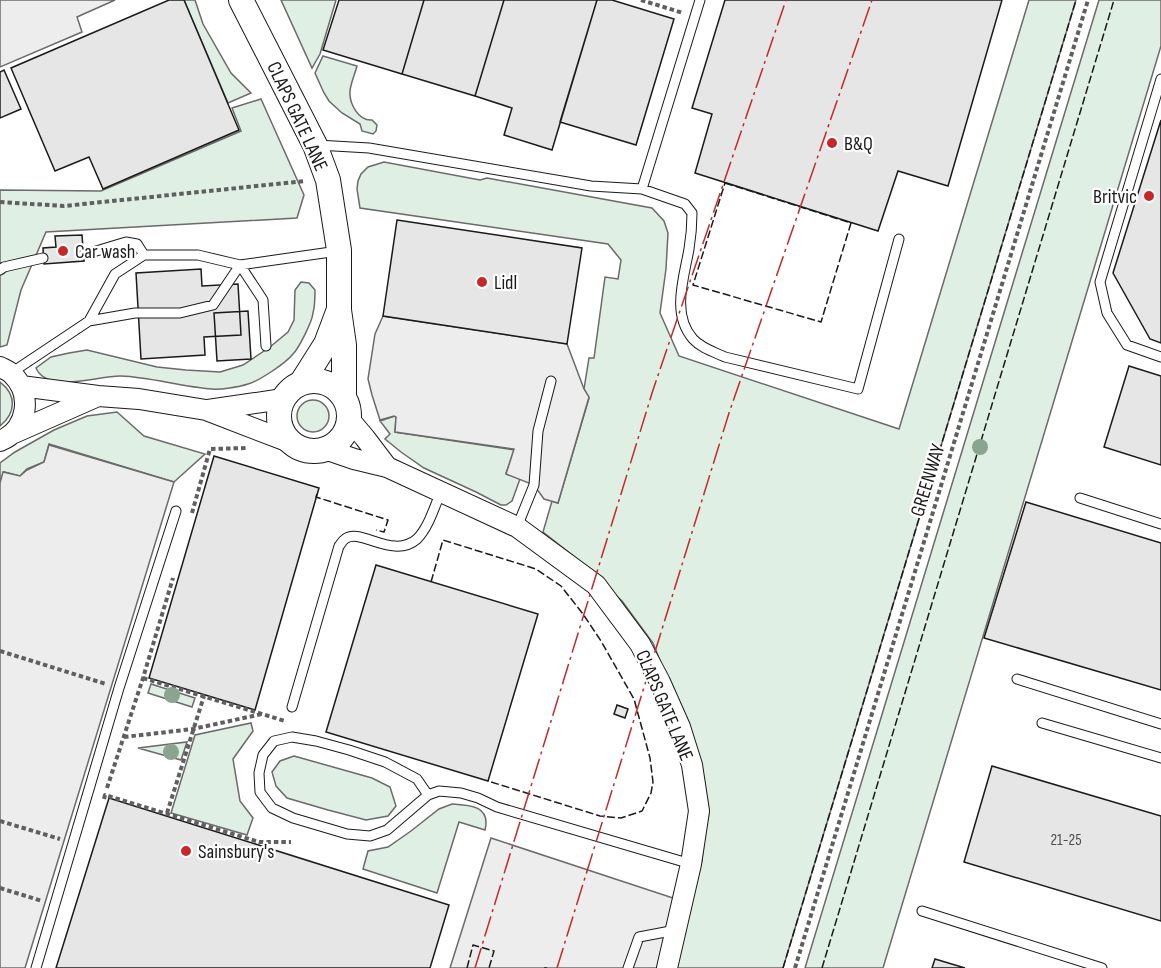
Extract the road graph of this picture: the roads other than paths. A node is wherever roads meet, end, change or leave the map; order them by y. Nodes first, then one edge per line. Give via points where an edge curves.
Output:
1 (241, 0) edge
2 (700, 0) edge
3 (1161, 79) edge
4 (315, 145) junction
5 (642, 189) junction
6 (899, 239) dead end
7 (339, 250) junction
8 (83, 255) dead end
9 (144, 255) junction
10 (43, 258) dead end
11 (240, 265) junction
12 (0, 270) edge
13 (339, 310) junction
14 (89, 321) junction
15 (266, 346) dead end
16 (1161, 357) edge
17 (11, 375) edge
18 (551, 381) dead end
19 (302, 382) junction
20 (98, 396) junction
21 (283, 399) junction
22 (346, 408) junction
23 (206, 410) junction
24 (7, 437) edge
25 (292, 443) junction
26 (325, 449) junction
27 (387, 467) junction
28 (441, 492) junction
29 (1080, 498) dead end
30 (176, 511) dead end
31 (1161, 524) edge
32 (517, 527) junction
33 (1017, 679) dead end
34 (292, 707) dead end
35 (1042, 723) dead end
36 (1161, 724) edge
37 (1161, 758) edge
38 (428, 795) junction
39 (692, 864) junction
40 (922, 911) dead end
41 (676, 930) junction
42 (36, 968) edge
43 (628, 968) edge
44 (667, 968) edge
45 (1102, 968) edge

1 - 4 street, CLAPS GATE LANE
2 - 5 lane
3 - 16 lane via 1100,282 1107,313 1127,345
4 - 5 lane via 369,148 591,186
4 - 7 street, CLAPS GATE LANE via 328,180
5 - 6 lane via 685,204 692,213 680,294 680,310 692,339 725,357 858,389
7 - 11 lane
7 - 13 street, CLAPS GATE LANE
8 - 9 lane via 126,242 137,244
9 - 11 lane via 198,255
9 - 14 lane via 116,274
10 - 12 lane
11 - 14 lane via 213,305 180,313 135,313
11 - 15 lane via 263,300
13 - 19 street via 326,344
13 - 22 street via 345,345
14 - 17 lane
17 - 20 street
17 - 24 street via 26,402 21,423
18 - 32 lane via 538,431 534,485
19 - 21 street
19 - 22 street, CLAPS GATE LANE via 326,382 336,388
20 - 23 street
20 - 24 street
21 - 23 street
21 - 25 street via 279,423
22 - 26 street via 345,432
22 - 27 street, CLAPS GATE LANE
23 - 25 street
25 - 26 street, CLAPS GATE LANE via 313,451
26 - 27 street, CLAPS GATE LANE
27 - 28 street, CLAPS GATE LANE
28 - 32 street, CLAPS GATE LANE
28 - 34 lane via 425,529 406,545 398,547 355,536 345,538 339,546
29 - 31 lane
30 - 42 lane
32 - 39 street, CLAPS GATE LANE via 596,585 640,644 660,682 692,765 699,811
33 - 36 lane
35 - 37 lane
38 - 38 lane via 387,830 370,836 346,834 272,808 260,792 259,773 263,755 273,741 292,737 385,762 417,779
38 - 39 lane via 439,791 461,793 496,807
39 - 41 street, CLAPS GATE LANE
40 - 45 lane
41 - 43 lane via 639,937
41 - 44 street, CLAPS GATE LANE

